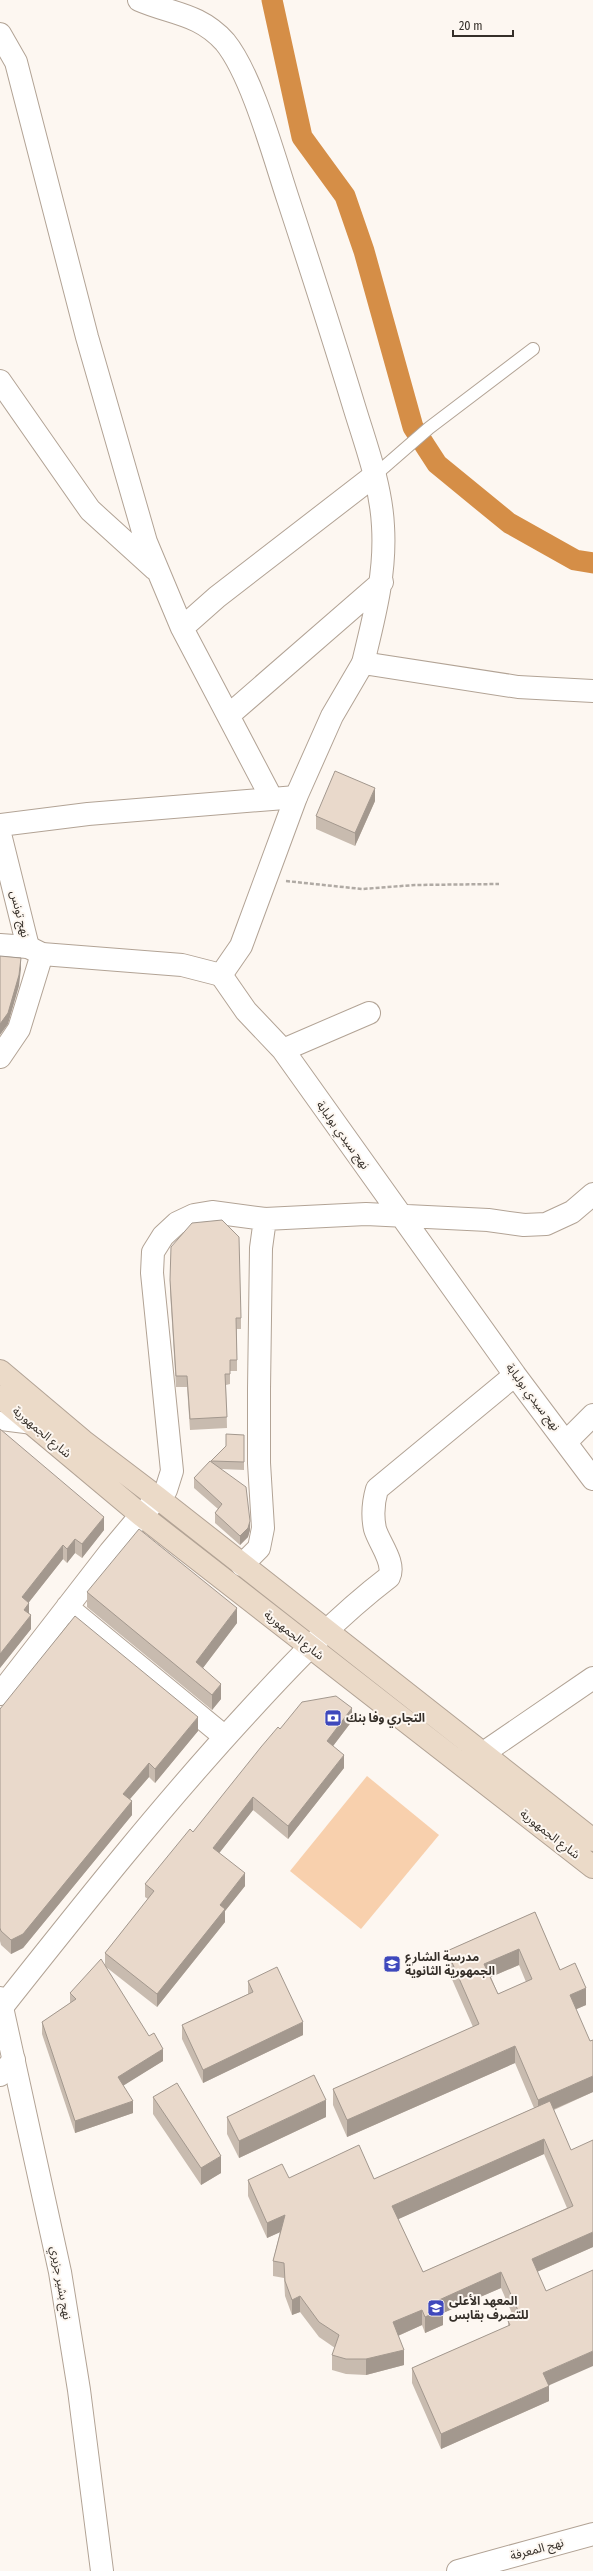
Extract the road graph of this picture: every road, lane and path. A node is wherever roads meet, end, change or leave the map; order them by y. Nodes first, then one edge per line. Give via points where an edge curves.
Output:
1 (139, 0) edge
2 (0, 34) edge
3 (533, 349) dead end
4 (0, 382) edge
5 (382, 469) junction
6 (157, 572) junction
7 (382, 582) junction
8 (182, 628) junction
9 (363, 663) junction
10 (593, 691) edge
11 (229, 715) junction
12 (296, 797) junction
13 (272, 799) junction
14 (0, 825) edge
15 (0, 834) edge
16 (265, 879) junction
17 (499, 884) dead end
18 (0, 945) edge
19 (35, 951) junction
20 (221, 975) junction
21 (369, 1013) dead end
22 (283, 1050) junction
23 (0, 1057) edge
24 (593, 1194) edge
25 (401, 1215) junction
26 (265, 1219) junction
27 (0, 1371) edge
28 (515, 1375) junction
29 (0, 1397) edge
30 (593, 1415) edge
31 (0, 1421) edge
32 (33, 1424) junction
33 (566, 1442) junction
34 (593, 1479) edge
35 (158, 1498) junction
36 (141, 1515) junction
37 (242, 1564) junction
38 (67, 1607) junction
39 (324, 1631) junction
40 (309, 1646) junction
41 (593, 1678) edge
42 (0, 1694) edge
43 (225, 1737) junction
44 (482, 1754) junction
45 (593, 1840) edge
46 (593, 1867) edge
47 (2, 2002) edge
48 (7, 2068) edge
49 (593, 2534) edge
50 (102, 2571) edge
51 (458, 2571) edge

1 - 5 street via 205,24 225,43 243,73
2 - 6 street via 16,62 101,388 132,497
3 - 5 lane via 429,428
4 - 6 street via 90,510
5 - 7 street
5 - 8 street
6 - 8 street
7 - 9 street
7 - 11 street
8 - 11 street
9 - 10 street via 518,687
9 - 12 street via 332,716
11 - 13 street
12 - 13 street
12 - 16 street
13 - 14 street via 88,814
15 - 19 street, نهج تونس
16 - 17 path via 362,889 415,885
16 - 20 street via 241,946
18 - 19 street
19 - 20 street via 182,966
19 - 23 street via 19,1029
20 - 22 street, نهج سيدي بولبابة via 246,1011
21 - 22 street
22 - 25 street, نهج سيدي بولبابة
24 - 25 street via 572,1212 546,1224 524,1225 480,1219
25 - 26 street via 352,1214
25 - 28 street, نهج سيدي بولبابة
26 - 35 street via 212,1212 194,1215 177,1223 163,1236 153,1252 152,1273 172,1471 166,1490
26 - 37 street via 261,1248 258,1389 263,1528 260,1548
27 - 35 main road, شارع الجمهورية via 83,1442
28 - 33 street, نهج سيدي بولبابة
28 - 39 street via 377,1489 373,1516 392,1573
29 - 32 main road, شارع الجمهورية
30 - 33 street
31 - 32 street
32 - 36 main road, شارع الجمهورية
33 - 34 street, نهج سيدي بولبابة
35 - 36 street
35 - 37 main road, شارع الجمهورية
36 - 38 street
36 - 40 main road, شارع الجمهورية
37 - 39 main road, شارع الجمهورية
38 - 42 street
38 - 43 street
39 - 40 street
39 - 44 main road, شارع الجمهورية
40 - 43 street
40 - 46 main road, شارع الجمهورية
41 - 44 street
43 - 47 street
44 - 45 main road, شارع الجمهورية
47 - 48 street, نهج بشير جزيري
48 - 50 street, نهج بشير جزيري via 61,2280 79,2390
49 - 51 street, نهج المعرفة

